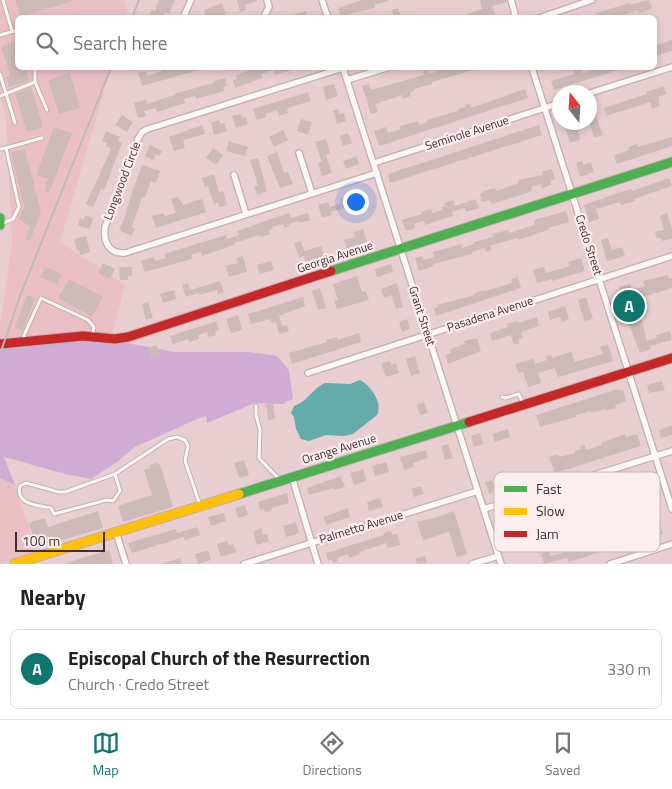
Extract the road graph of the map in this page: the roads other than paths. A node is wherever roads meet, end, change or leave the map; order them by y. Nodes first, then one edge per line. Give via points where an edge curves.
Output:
1 (3, 0) edge
2 (191, 0) edge
3 (267, 0) edge
4 (322, 0) edge
5 (511, 0) edge
6 (592, 0) edge
7 (184, 15) edge
8 (265, 15) edge
9 (327, 15) edge
10 (515, 15) edge
11 (548, 15) edge
12 (15, 30) edge
13 (12, 31) junction
14 (0, 35) edge
15 (672, 67) edge
16 (35, 70) edge
17 (337, 70) edge
18 (344, 70) edge
19 (380, 70) edge
20 (533, 70) edge
21 (0, 74) edge
22 (347, 80) junction
23 (35, 82) junction
24 (597, 91) edge
25 (6, 94) junction
26 (0, 96) edge
27 (552, 106) edge
28 (545, 108) junction
29 (47, 110) dead end
30 (15, 123) dead end
31 (42, 138) dead end
32 (6, 148) junction
33 (0, 149) edge
34 (299, 153) dead end
35 (672, 162) edge
36 (374, 163) junction
37 (377, 173) junction
38 (234, 175) dead end
39 (312, 193) junction
40 (572, 194) junction
41 (246, 214) junction
42 (0, 218) edge
43 (0, 225) edge
44 (400, 248) junction
45 (672, 256) edge
46 (599, 279) junction
47 (428, 334) junction
48 (92, 337) junction
49 (23, 342) junction
50 (0, 344) edge
51 (672, 358) edge
52 (629, 372) junction
53 (308, 373) dead end
54 (502, 397) dead end
55 (523, 405) junction
56 (256, 406) dead end
57 (456, 426) junction
58 (672, 450) edge
59 (656, 456) junction
60 (604, 472) edge
61 (116, 474) junction
62 (292, 477) junction
63 (280, 481) junction
64 (478, 491) junction
65 (200, 506) junction
66 (494, 506) edge
67 (484, 509) junction
68 (672, 509) edge
69 (116, 532) junction
70 (311, 543) junction
71 (494, 543) edge
72 (672, 544) edge
73 (660, 548) edge
74 (497, 552) edge
75 (647, 552) edge
76 (498, 556) junction
77 (14, 564) edge
78 (126, 564) edge
79 (244, 564) edge
80 (318, 564) edge
81 (472, 564) edge
82 (501, 564) edge
83 (610, 564) edge

1 - 13 lane
2 - 7 street
3 - 8 street via 269,7
4 - 9 street
5 - 10 street
6 - 11 street
12 - 13 lane
13 - 14 lane
15 - 24 street
16 - 23 lane
17 - 41 street, Longwood Circle via 142,132 105,227 105,241 112,251 125,253
18 - 22 street, Grant Street
19 - 22 street
20 - 28 street, Credo Street
21 - 25 lane
22 - 36 street, Grant Street
23 - 25 lane
23 - 29 lane
25 - 26 lane
25 - 30 lane
27 - 28 street, Seminole Avenue
28 - 36 street, Seminole Avenue
28 - 40 street, Credo Street
31 - 32 lane
32 - 33 lane
32 - 43 lane via 19,207 13,220
34 - 39 street
35 - 40 street, Georgia Avenue
36 - 37 street, Grant Street
37 - 39 street, Longwood Circle
37 - 44 street, Grant Street
38 - 41 street
39 - 41 street, Longwood Circle
40 - 44 street, Georgia Avenue
40 - 46 street, Credo Street
42 - 43 street
44 - 47 street, Grant Street
44 - 48 street, Georgia Avenue via 128,337
45 - 46 street, Pasadena Avenue
46 - 47 street, Pasadena Avenue
46 - 52 street, Credo Street
47 - 53 street, Pasadena Avenue
47 - 57 street, Grant Street
48 - 49 street, Georgia Avenue
48 - 49 lane via 94,327 88,320 41,298
49 - 50 street, Georgia Avenue
51 - 52 street, Orange Avenue
52 - 55 street, Orange Avenue
52 - 59 street, Credo Street
54 - 55 lane via 520,394
55 - 57 street, Orange Avenue
56 - 63 lane via 260,430 259,458
57 - 62 street, Orange Avenue
57 - 64 street, Grant Street
58 - 59 street
59 - 60 street
59 - 68 street, Credo Street
61 - 61 lane via 120,491 113,500 54,514 51,508 25,502 19,492 20,486 26,483 65,492
61 - 65 lane via 168,439 182,438 188,446 185,461
62 - 63 street, Orange Avenue
62 - 70 street
63 - 65 street, Orange Avenue
64 - 67 street, Grant Street
64 - 70 street, Palmetto Avenue
65 - 69 street, Orange Avenue
66 - 67 street
67 - 71 street, Grant Street
69 - 77 street, Orange Avenue
69 - 78 street
70 - 79 street, Palmetto Avenue
70 - 80 street
72 - 73 street
74 - 76 street, Grant Street
75 - 83 street
76 - 81 street
76 - 82 street, Grant Street

